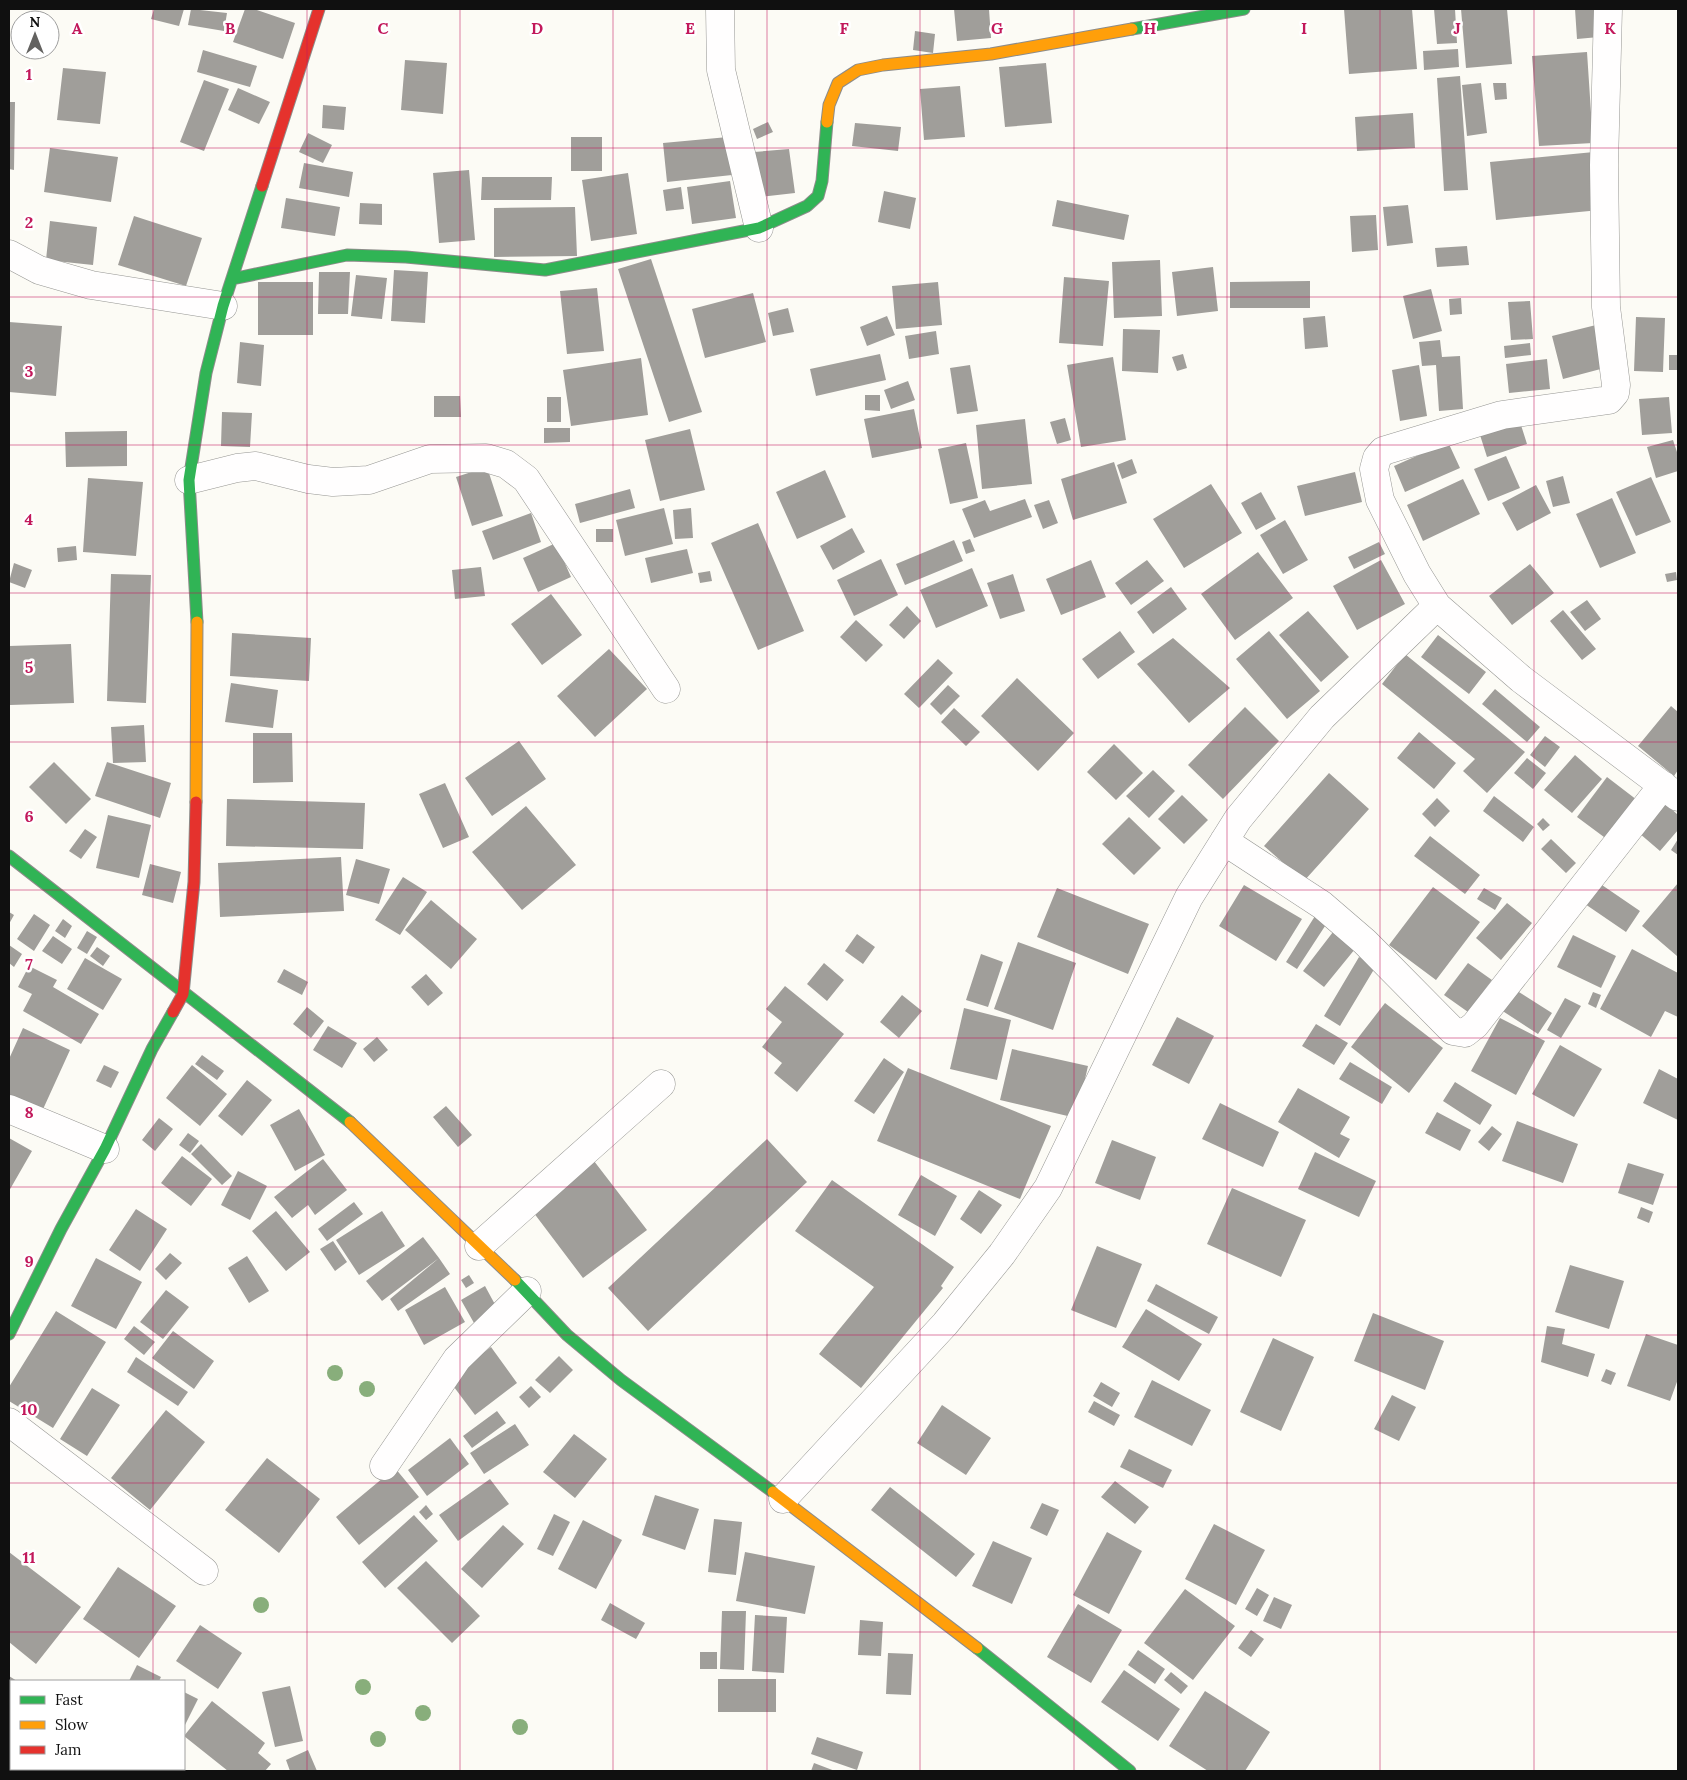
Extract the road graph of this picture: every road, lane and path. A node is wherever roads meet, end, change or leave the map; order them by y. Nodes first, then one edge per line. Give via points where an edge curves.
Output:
1 (720, 9) edge
2 (1244, 9) edge
3 (1608, 9) edge
4 (315, 10) edge
5 (759, 228) junction
6 (9, 254) edge
7 (232, 279) junction
8 (223, 306) junction
9 (189, 480) junction
10 (1437, 606) junction
11 (666, 689) dead end
12 (1671, 791) edge
13 (1224, 842) junction
14 (9, 856) edge
15 (183, 994) junction
16 (661, 1084) dead end
17 (9, 1109) edge
18 (105, 1149) junction
19 (479, 1246) junction
20 (527, 1291) junction
21 (9, 1334) edge
22 (9, 1422) edge
23 (384, 1466) dead end
24 (784, 1498) junction
25 (204, 1571) dead end
26 (1130, 1771) edge

1 - 5 street via 721,70
2 - 5 street via 991,54 858,70 838,84 830,105 818,196 807,206
3 - 10 street via 1604,165 1606,307 1615,393 1609,400 1502,415 1383,451 1377,458 1374,469 1380,500
4 - 7 street
5 - 7 street via 545,270 347,255
6 - 8 street via 39,270 91,285
7 - 8 street
8 - 9 street via 206,373
9 - 11 street via 256,466 333,482 369,480 430,459 486,458 506,464 526,479
9 - 15 street via 197,618 197,778 194,882
10 - 12 street via 1521,679
10 - 13 street via 1322,717 1238,820
12 - 13 street via 1465,1033 1453,1031 1366,942 1322,905
13 - 24 street via 1189,897 1048,1188 1002,1254 945,1324
14 - 15 street
15 - 18 street via 152,1049
15 - 19 street via 356,1127
16 - 19 street
17 - 18 street
18 - 21 street
19 - 20 street
20 - 23 street via 457,1359
20 - 24 street via 566,1335 621,1380
22 - 25 street
24 - 26 street via 1027,1686

